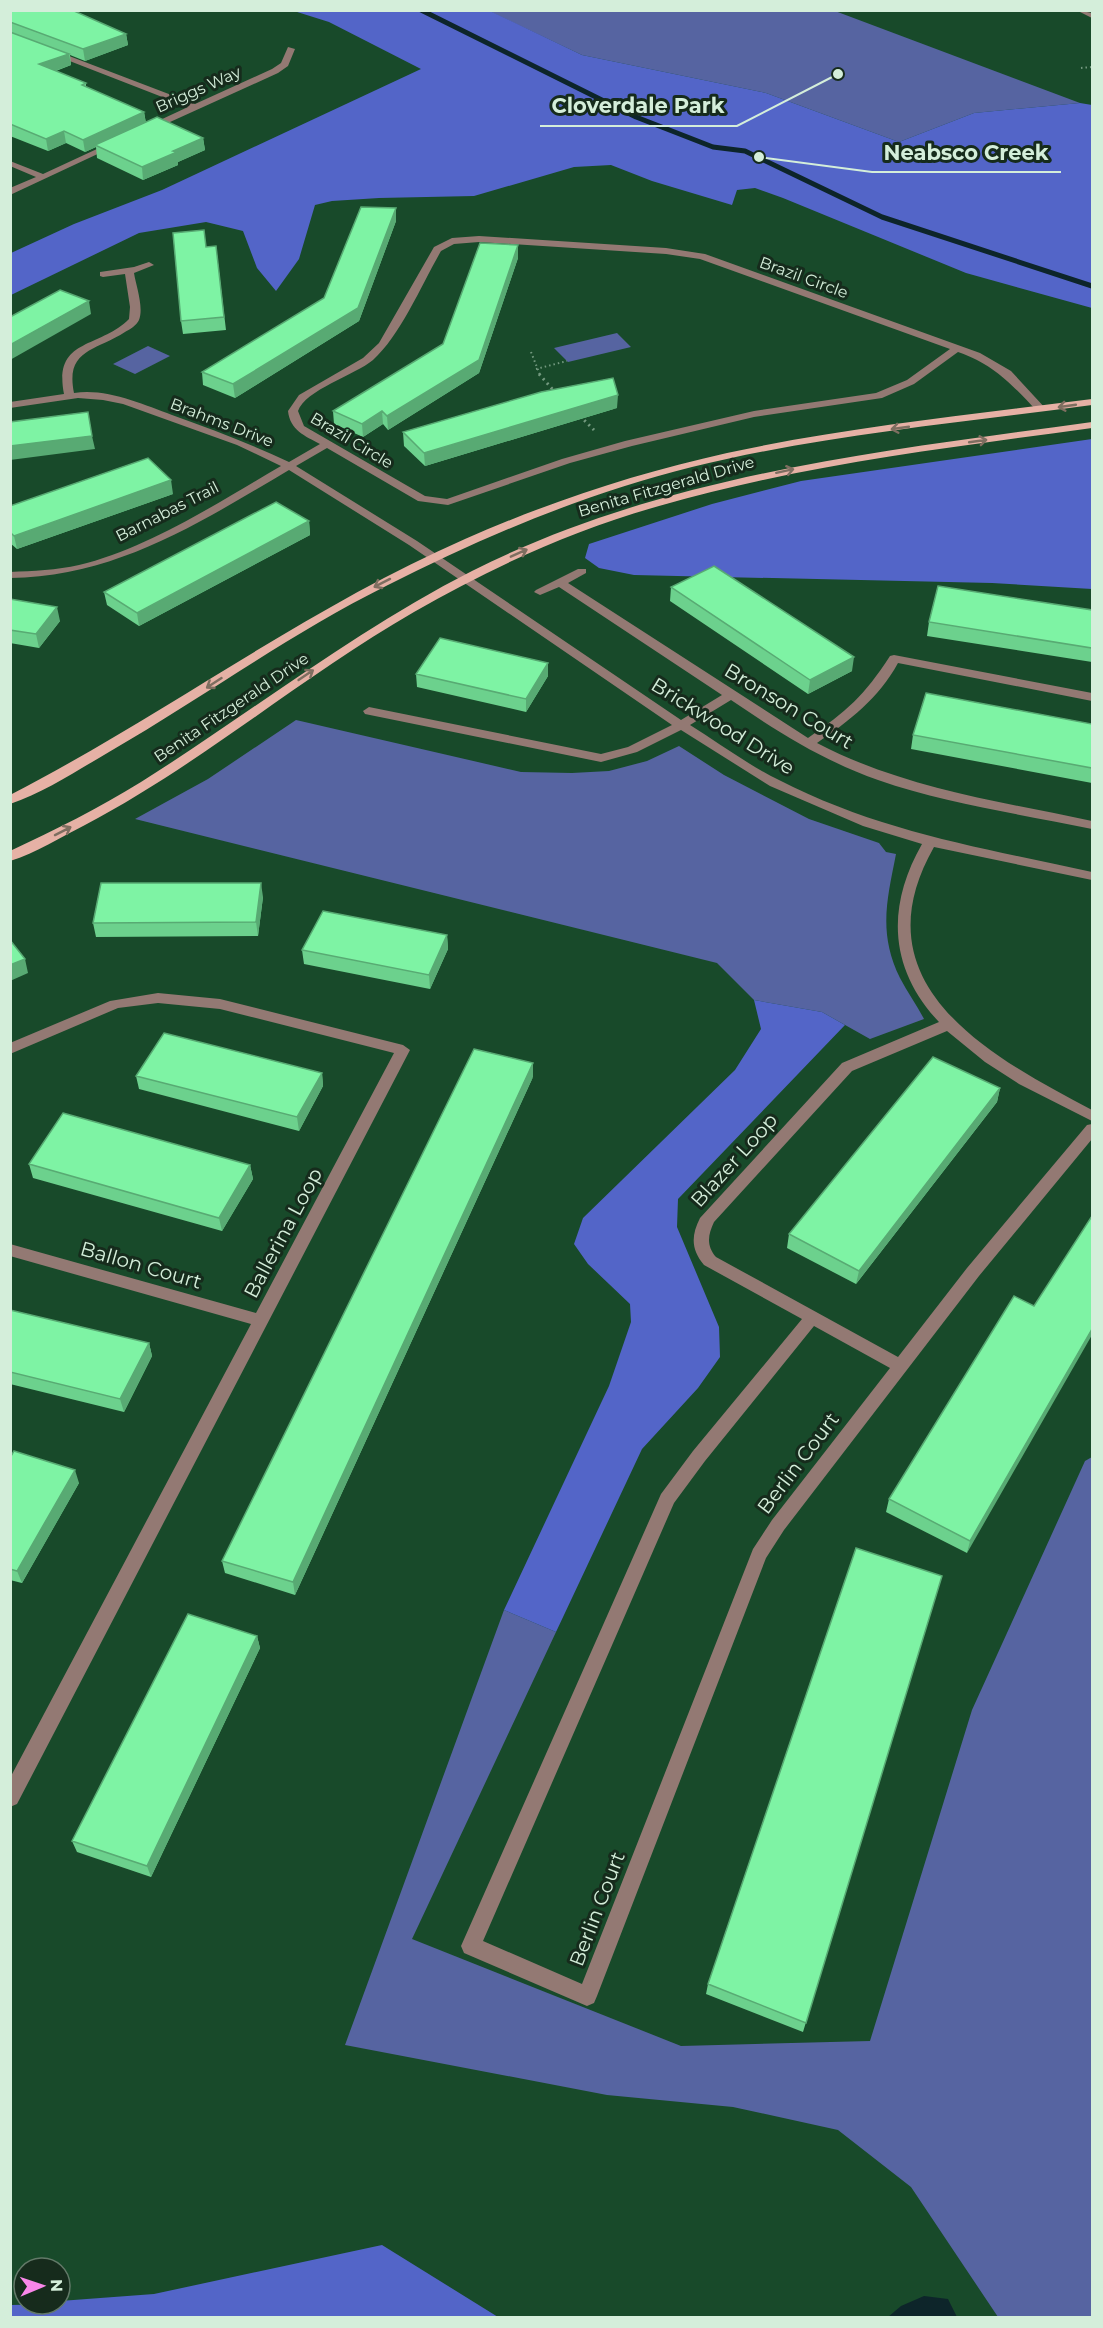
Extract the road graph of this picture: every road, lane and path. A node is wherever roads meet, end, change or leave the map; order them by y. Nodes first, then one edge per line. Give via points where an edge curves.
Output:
1 (1080, 10) edge
2 (1092, 16) edge
3 (43, 49) edge
4 (291, 50) dead end
5 (1092, 67) edge
6 (1081, 68) dead end
7 (195, 107) junction
8 (141, 132) edge
9 (119, 142) edge
10 (10, 163) edge
11 (44, 177) junction
12 (10, 192) edge
13 (149, 265) dead end
14 (129, 271) junction
15 (103, 274) dead end
16 (957, 348) junction
17 (531, 352) dead end
18 (567, 361) dead end
19 (536, 369) junction
20 (557, 393) edge
21 (69, 396) junction
22 (1092, 402) edge
23 (10, 405) edge
24 (1041, 409) junction
25 (579, 416) edge
26 (1092, 425) edge
27 (594, 430) dead end
28 (327, 444) junction
29 (289, 466) junction
30 (434, 557) junction
31 (582, 571) dead end
32 (10, 575) edge
33 (466, 578) junction
34 (559, 582) junction
35 (540, 592) dead end
36 (731, 695) junction
37 (1092, 697) edge
38 (369, 711) dead end
39 (679, 724) junction
40 (807, 744) junction
41 (10, 800) edge
42 (1092, 825) edge
43 (930, 842) junction
44 (10, 857) edge
45 (1092, 876) edge
46 (947, 1025) junction
47 (10, 1049) edge
48 (1092, 1116) edge
49 (1092, 1129) edge
50 (10, 1250) edge
51 (812, 1318) junction
52 (261, 1321) junction
53 (900, 1366) junction
54 (10, 1798) edge

1 - 2 street
3 - 7 street
4 - 7 street, Briggs Way via 285,64 275,71
5 - 6 path
7 - 8 street, Briggs Way
9 - 11 street
10 - 11 street
11 - 12 street
13 - 14 street
14 - 15 street
14 - 21 street via 134,320 72,359 66,372
16 - 24 street, Brazil Circle via 1007,372
16 - 28 street, Brazil Circle via 910,384 878,396 754,414 639,440 448,502 422,499
16 - 28 street, Brazil Circle via 702,256 666,250 466,239 444,245 434,253 383,345 367,360 295,404 293,420
17 - 19 path
18 - 19 path
19 - 20 path
21 - 23 street, Brahms Drive
21 - 29 street, Brahms Drive via 103,396 126,402 241,443
22 -> 24 main road, Benita Fitzgerald Drive
24 -> 30 main road, Benita Fitzgerald Drive via 725,457 628,482
25 - 27 path
33 -> 26 main road, Benita Fitzgerald Drive via 574,530 714,487 805,466
28 - 29 street, Barnabas Trail
29 - 30 street, Brahms Drive
29 - 32 street, Barnabas Trail via 188,522 101,562 59,572
30 - 33 street, Brickwood Drive
30 -> 41 main road, Benita Fitzgerald Drive via 283,638 108,748
31 - 34 street
33 - 39 street, Brickwood Drive
44 -> 33 main road, Benita Fitzgerald Drive via 131,794 352,645
34 - 35 street
34 - 36 street, Bronson Court
36 - 39 street
36 - 40 street, Bronson Court
37 - 40 street via 894,658 862,705
38 - 39 street via 601,758 620,755
39 - 43 street, Brickwood Drive via 774,783 868,823
40 - 42 street, Bronson Court via 882,777 928,791
43 - 45 street, Brickwood Drive
43 - 46 street via 915,868 906,897 905,927 915,978
46 - 48 street via 1004,1069
46 - 51 street, Blazer Loop via 848,1067 702,1229 699,1241 710,1261
47 - 52 street, Ballerina Loop via 115,1004 174,997 212,1002 403,1050
49 - 53 street, Berlin Court
50 - 52 street, Ballon Court
51 - 53 street, Blazer Loop
51 - 53 street, Berlin Court via 667,1498 471,1946 587,1996 759,1554
52 - 54 street, Ballerina Loop

